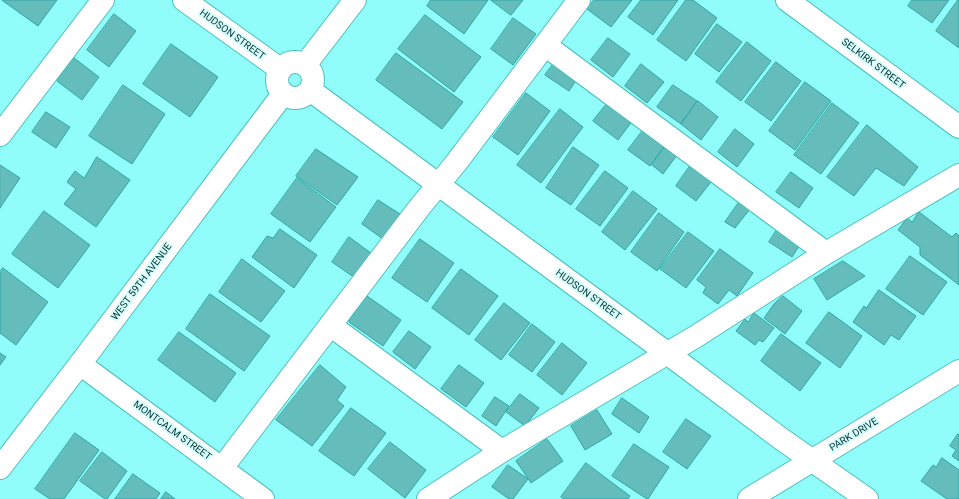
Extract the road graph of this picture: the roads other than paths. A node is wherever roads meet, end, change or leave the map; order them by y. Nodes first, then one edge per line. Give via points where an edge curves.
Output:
1 (103, 0) edge
2 (184, 0) edge
3 (354, 0) edge
4 (579, 0) edge
5 (787, 0) edge
6 (544, 45) junction
7 (305, 65) junction
8 (280, 69) junction
9 (310, 90) junction
10 (283, 94) junction
11 (959, 127) edge
12 (0, 135) edge
13 (959, 175) edge
14 (438, 185) junction
15 (826, 253) junction
16 (330, 326) junction
17 (667, 353) junction
18 (80, 364) junction
19 (959, 371) edge
20 (502, 451) junction
21 (812, 460) junction
22 (0, 468) edge
23 (222, 468) junction
24 (263, 499) edge
25 (428, 499) edge
26 (749, 499) edge
27 (868, 499) edge

1 - 12 street
2 - 8 street, HUDSON STREET
3 - 7 street
4 - 6 street
5 - 11 street, SELKIRK STREET
6 - 14 street
6 - 15 street
7 - 8 street via 294,62
7 - 9 street via 313,79
8 - 10 street via 276,80
9 - 10 street via 300,98
9 - 14 street, HUDSON STREET
10 - 18 street, WEST 59TH AVENUE
13 - 15 street
14 - 16 street
14 - 17 street, HUDSON STREET
15 - 17 street
16 - 20 street
16 - 23 street
17 - 20 street
17 - 21 street, HUDSON STREET
18 - 22 street, WEST 59TH AVENUE
18 - 23 street, MONTCALM STREET
19 - 21 street, PARK DRIVE
20 - 25 street
21 - 26 street, PARK DRIVE
21 - 27 street, HUDSON STREET
23 - 24 street, MONTCALM STREET

